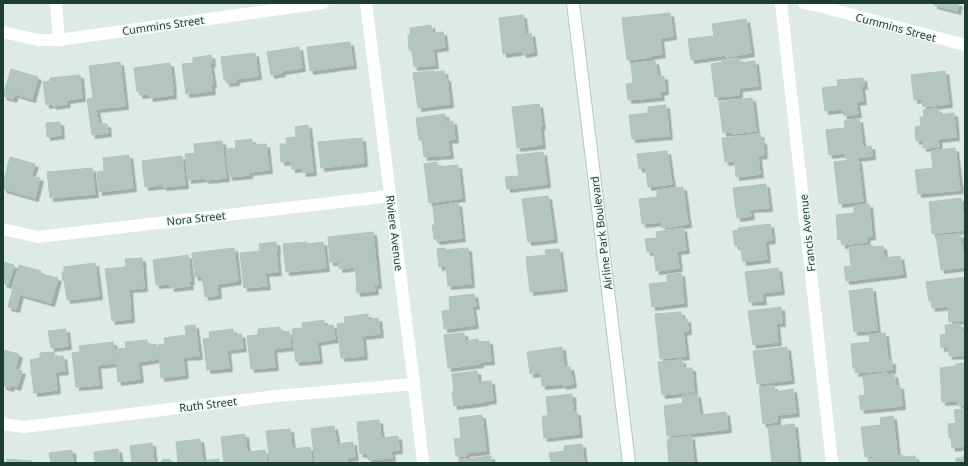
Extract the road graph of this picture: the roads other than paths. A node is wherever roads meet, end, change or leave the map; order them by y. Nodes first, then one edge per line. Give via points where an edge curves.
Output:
1 (56, 3) edge
2 (323, 3) edge
3 (366, 3) edge
4 (573, 3) edge
5 (781, 3) edge
6 (804, 3) edge
7 (3, 32) edge
8 (59, 40) junction
9 (965, 45) edge
10 (390, 196) junction
11 (3, 230) edge
12 (414, 384) junction
13 (3, 424) edge
14 (422, 463) edge
15 (629, 463) edge
16 (832, 463) edge

1 - 8 street
2 - 8 street, Cummins Street
3 - 10 street, Riviere Avenue
4 - 15 street, Airline Park Boulevard
5 - 16 street, Francis Avenue
6 - 9 street, Cummins Street
7 - 8 street, Cummins Street via 38,40
10 - 11 street, Nora Street via 38,237
10 - 12 street, Riviere Avenue
12 - 13 street, Ruth Street via 276,396 24,427
12 - 14 street, Riviere Avenue

